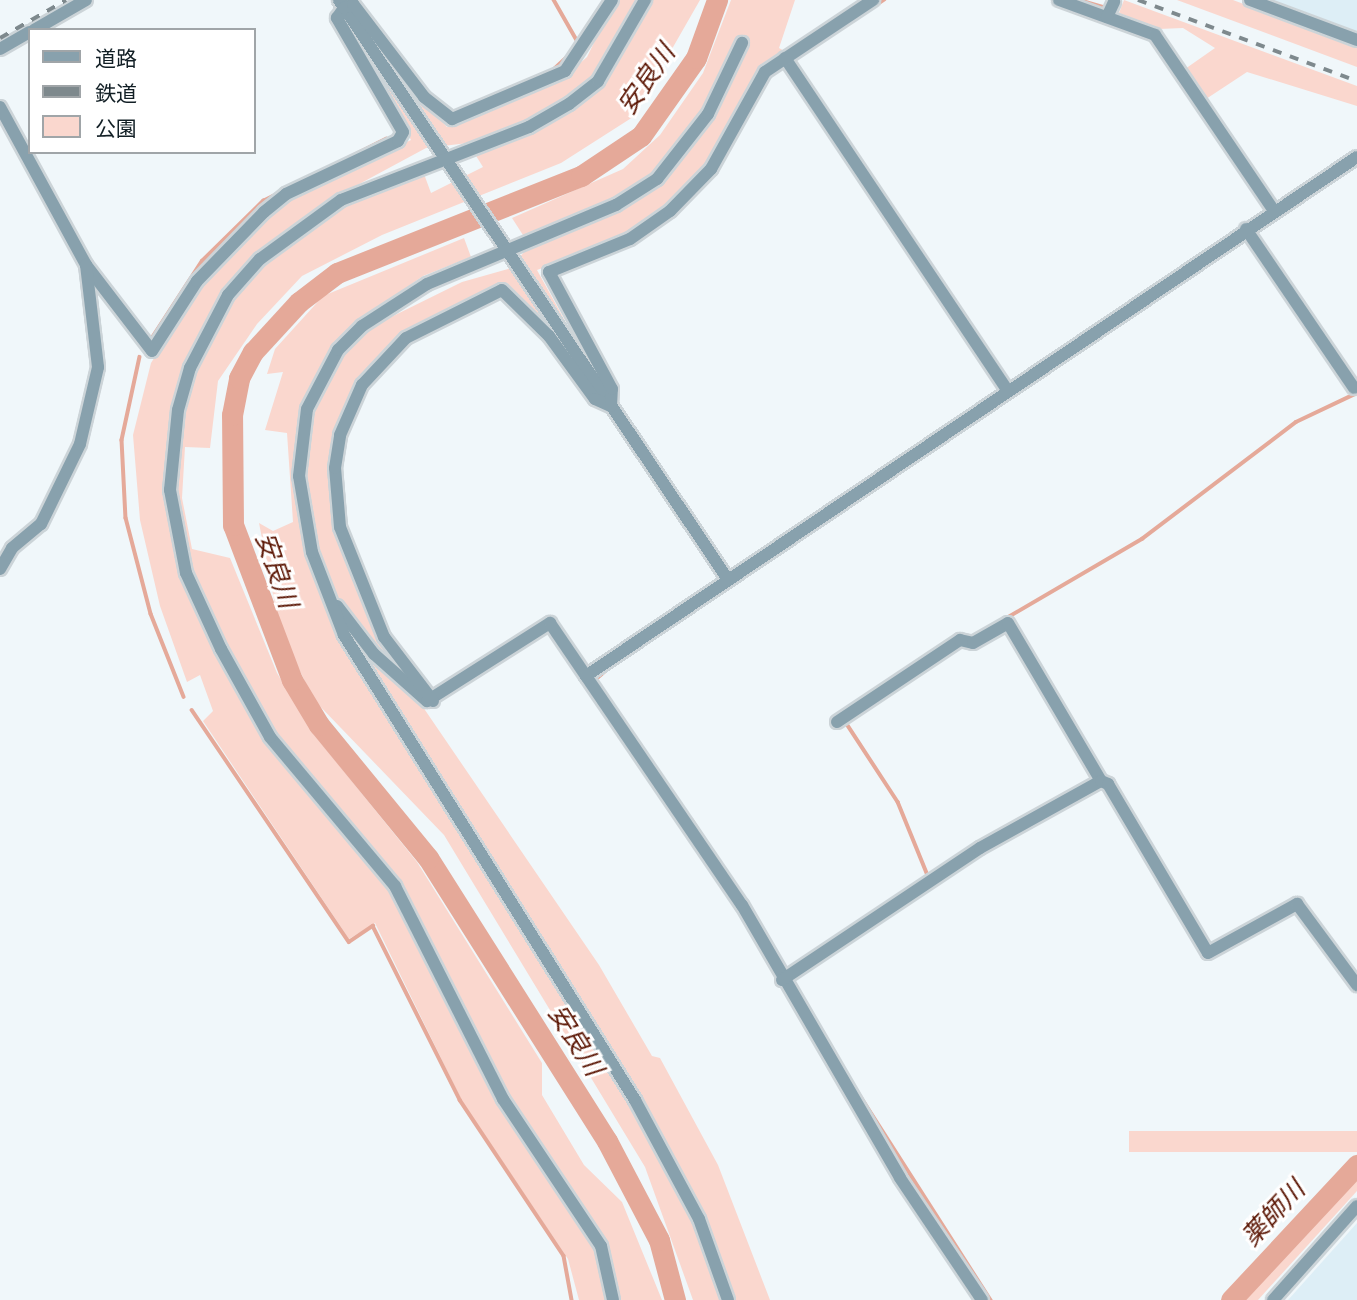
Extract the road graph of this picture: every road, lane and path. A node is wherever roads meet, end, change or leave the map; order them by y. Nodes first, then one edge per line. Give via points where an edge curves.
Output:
1 (86, 0) edge
2 (612, 0) edge
3 (645, 0) edge
4 (873, 0) edge
5 (1059, 0) edge
6 (1250, 0) edge
7 (1114, 2) dead end
8 (341, 4) edge
9 (1107, 17) junction
10 (37, 28) edge
11 (28, 33) edge
12 (1357, 40) edge
13 (742, 43) dead end
14 (0, 50) edge
15 (785, 58) junction
16 (0, 107) edge
17 (1357, 157) edge
18 (446, 161) junction
19 (1273, 211) junction
20 (1246, 229) junction
21 (506, 249) junction
22 (86, 265) junction
23 (1354, 388) dead end
24 (1007, 389) junction
25 (611, 406) junction
26 (0, 569) edge
27 (727, 578) junction
28 (326, 592) junction
29 (586, 676) junction
30 (433, 701) junction
31 (837, 722) dead end
32 (1101, 781) junction
33 (787, 976) junction
34 (1357, 985) edge
35 (1357, 1206) edge
36 (613, 1300) edge
37 (728, 1300) edge
38 (982, 1300) edge
39 (1273, 1300) edge

1 - 10 street
2 - 8 street via 565,71 452,119 424,97 352,4
3 - 18 street via 598,81 529,127
4 - 15 street
5 - 9 street
6 - 12 street
7 - 9 street
8 - 18 street
8 - 22 street via 337,18 403,132 398,141 298,188 264,212 197,281 152,351
9 - 19 street via 1155,35
11 - 14 street
13 - 21 street via 708,114 657,179 616,205
15 - 24 street
15 - 25 street via 765,72 711,169 670,211 630,239 547,275 612,389
16 - 22 street
17 - 19 street
18 - 21 street
18 - 36 street via 351,195 297,228 228,295 202,338 178,410 170,480 175,528 204,611 270,737 395,886 503,1099 601,1246
19 - 20 street
20 - 23 street
20 - 24 street
21 - 25 street
21 - 28 street via 385,308 338,350 320,379 307,410 299,476
22 - 26 street via 98,367 80,444 41,524 12,548
24 - 27 street
25 - 27 street
25 - 30 street via 595,399 549,336 502,290 406,338 362,385 340,435 335,468 340,527 384,636
27 - 29 street
28 - 30 street via 374,654
28 - 37 street via 402,733 653,1132 699,1219
29 - 30 street via 550,623
29 - 33 street
31 - 32 street via 968,641 1013,626
32 - 33 street via 980,848
32 - 34 street via 1108,783 1208,953 1297,904
33 - 38 street via 900,1178
35 - 39 street

